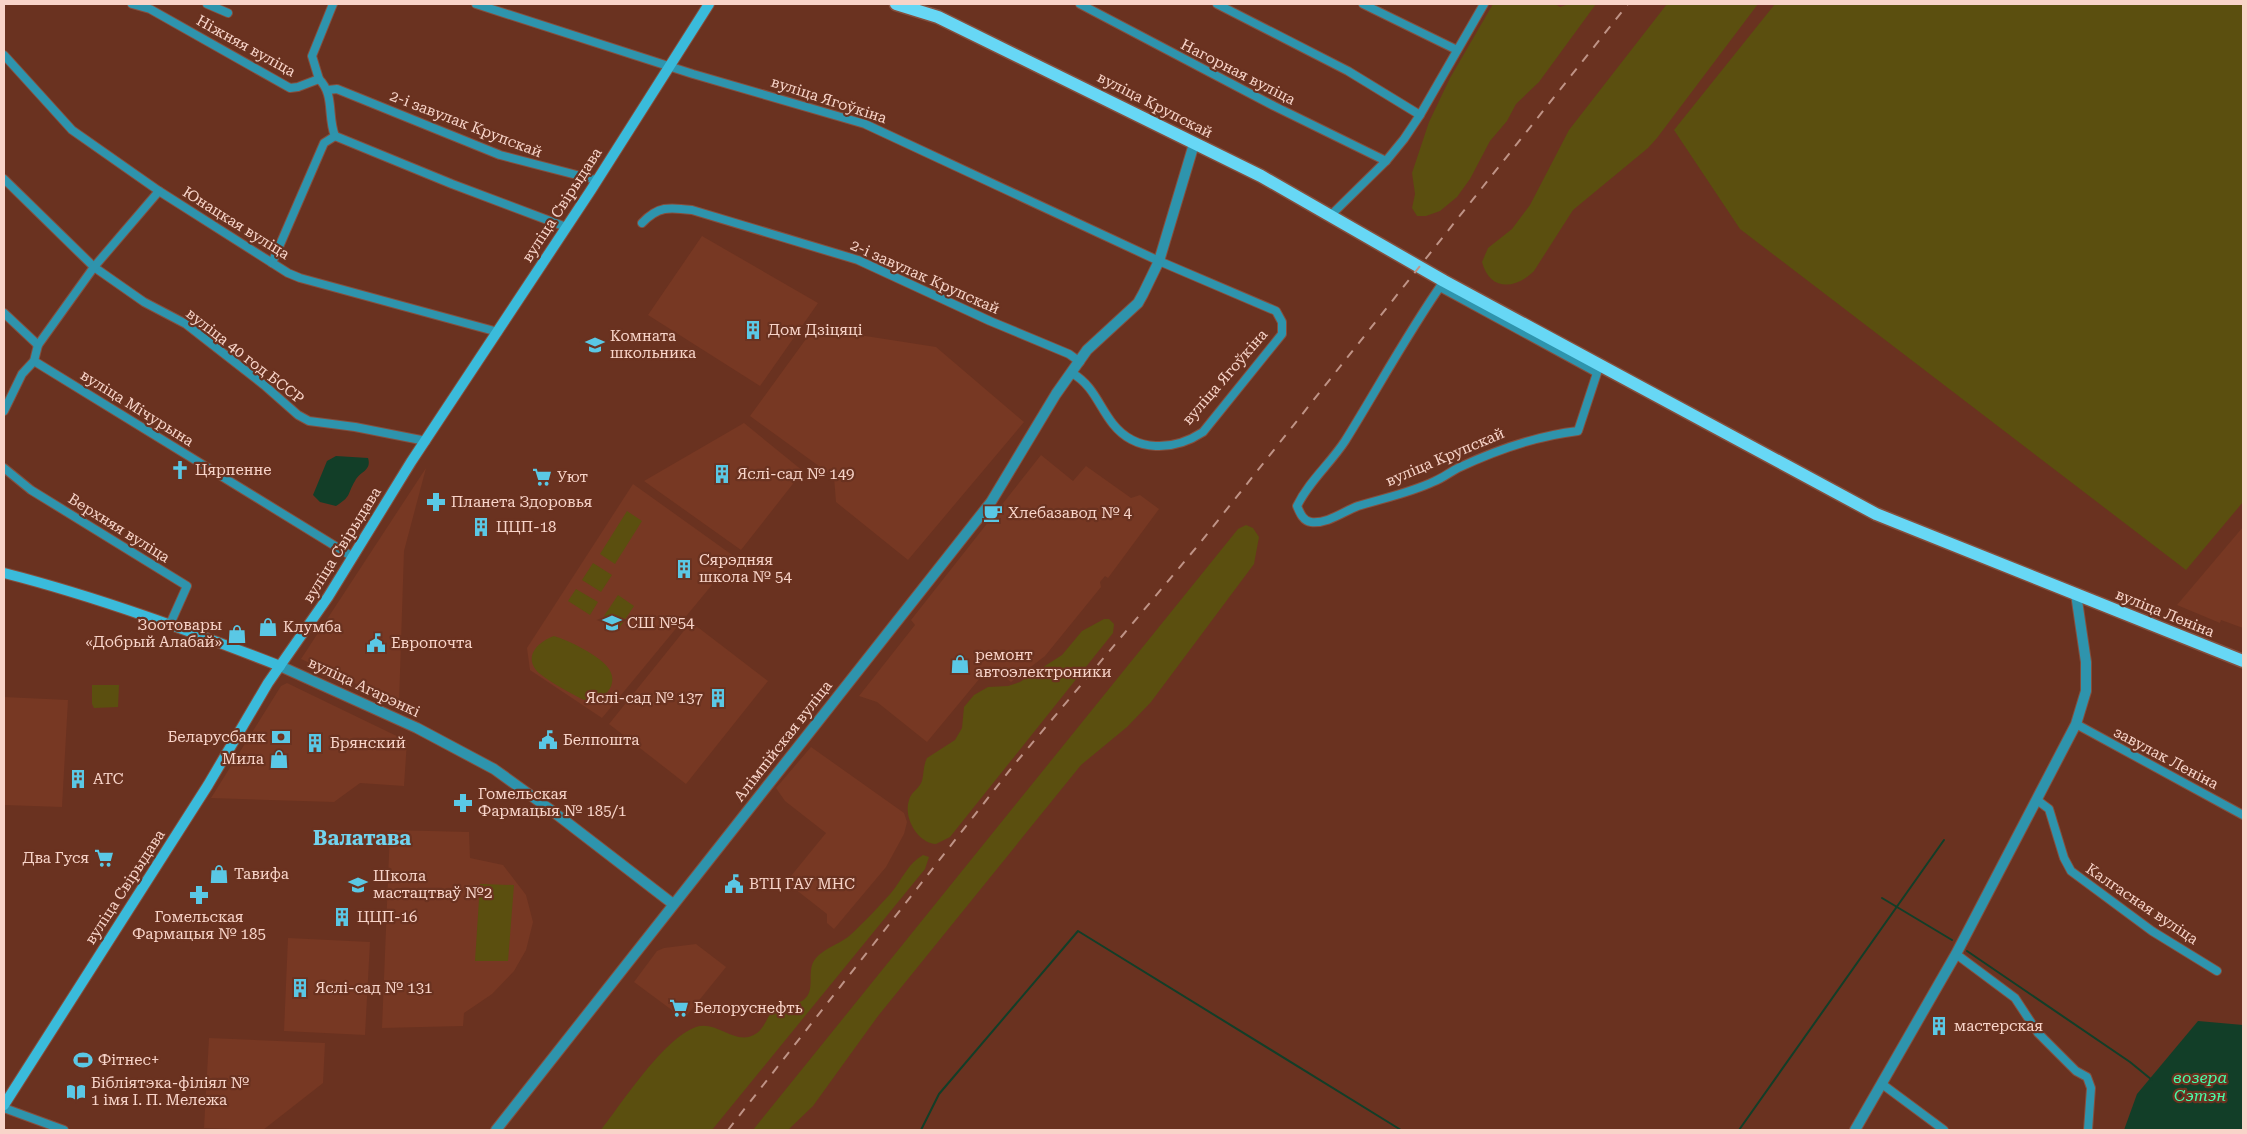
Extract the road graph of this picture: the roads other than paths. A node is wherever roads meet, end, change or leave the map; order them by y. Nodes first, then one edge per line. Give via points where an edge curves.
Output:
1 (132, 4) edge
2 (207, 4) edge
3 (333, 4) edge
4 (476, 4) edge
5 (709, 4) edge
6 (896, 4) edge
7 (1080, 4) edge
8 (1217, 4) edge
9 (1363, 4) edge
10 (1484, 4) edge
11 (485, 5) edge
12 (228, 13) dead end
13 (1456, 50) junction
14 (4, 55) edge
15 (670, 66) junction
16 (319, 79) junction
17 (328, 90) junction
18 (1420, 115) junction
19 (335, 136) junction
20 (1194, 144) junction
21 (1386, 161) junction
22 (4, 179) edge
23 (596, 180) junction
24 (159, 191) junction
25 (1330, 216) junction
26 (642, 223) dead end
27 (566, 226) junction
28 (1159, 261) junction
29 (272, 263) junction
30 (94, 267) junction
31 (1442, 284) junction
32 (4, 313) edge
33 (498, 332) junction
34 (38, 345) junction
35 (34, 361) junction
36 (1080, 362) junction
37 (1598, 368) junction
38 (1072, 373) junction
39 (4, 411) edge
40 (426, 441) junction
41 (4, 468) edge
42 (353, 557) junction
43 (4, 573) edge
44 (2076, 594) junction
45 (170, 624) junction
46 (2243, 661) edge
47 (280, 666) junction
48 (2076, 724) junction
49 (2037, 800) junction
50 (2243, 815) edge
51 (673, 904) junction
52 (1956, 954) junction
53 (2217, 971) dead end
54 (1882, 1084) junction
55 (4, 1106) edge
56 (64, 1130) edge
57 (496, 1130) edge
58 (1856, 1130) edge
59 (1944, 1130) edge
60 (2088, 1130) edge

1 - 16 street, Ніжняя вуліца via 150,9 290,88
2 - 12 street
3 - 16 street via 312,56
4 - 11 street, вуліца Ягоўкіна
5 - 15 main road, вуліца Свірыдава
6 - 20 main road, вуліца Крупскай via 938,17
7 - 21 street, Нагорная вуліца
8 - 18 street via 1348,71
9 - 13 street
10 - 13 street
11 - 15 street, вуліца Ягоўкіна
13 - 18 street
14 - 24 street, Юнацкая вуліца via 72,130
15 - 23 main road, вуліца Свірыдава
15 - 28 street, вуліца Ягоўкіна via 865,124
16 - 17 street
17 - 19 street
17 - 23 street, 2-і завулак Крупскай via 336,89 500,155
18 - 21 street
19 - 27 street
19 - 29 street via 324,143
20 - 25 main road, вуліца Крупскай via 1260,176
20 - 28 street
21 - 25 street
22 - 30 street, вуліца 40 год БССР
23 - 27 main road, вуліца Свірыдава
24 - 29 street, Юнацкая вуліца
24 - 30 street
25 - 31 main road, вуліца Крупскай
26 - 36 street, 2-і завулак Крупскай via 658,210 682,209 858,260 1069,354
27 - 33 main road, вуліца Свірыдава
28 - 36 street via 1138,303 1096,339
28 - 38 street, вуліца Ягоўкіна via 1276,311 1282,322 1282,334 1203,432 1173,446 1144,445 1129,438 1114,425 1085,381
29 - 33 street, Юнацкая вуліца via 300,278
30 - 34 street
30 - 40 street, вуліца 40 год БССР via 144,302 186,324 309,421
31 - 37 main road, вуліца Крупскай
31 - 37 street, вуліца Крупскай via 1343,444 1304,493 1297,506 1306,520 1329,519 1357,506 1401,495 1517,444 1578,431
32 - 34 street
33 - 40 main road, вуліца Свірыдава
34 - 35 street
35 - 39 street via 22,374
35 - 42 street, вуліца Мічурына
36 - 38 street, Алімпійская вуліца
37 - 44 main road, вуліца Леніна via 1876,514
38 - 51 street, Алімпійская вуліца via 991,502
40 - 42 main road, вуліца Свірыдава
41 - 45 street, Верхняя вуліца via 31,490 186,586
42 - 47 main road, вуліца Свірыдава
43 - 45 main road, вуліца Агарэнкі
44 - 46 main road, вуліца Леніна
44 - 48 street via 2086,662 2086,691
45 - 47 main road, вуліца Агарэнкі
47 - 51 street, вуліца Агарэнкі via 417,728 494,769
47 - 55 main road, вуліца Свірыдава
48 - 49 street
48 - 50 street, завулак Леніна
49 - 52 street
49 - 53 street, Калгасная вуліца via 2049,809 2071,871 2152,931
51 - 57 street, Алімпійская вуліца
52 - 54 street
52 - 60 street via 2015,998 2038,1033 2087,1078 2091,1088
54 - 58 street
54 - 59 street
55 - 56 street

